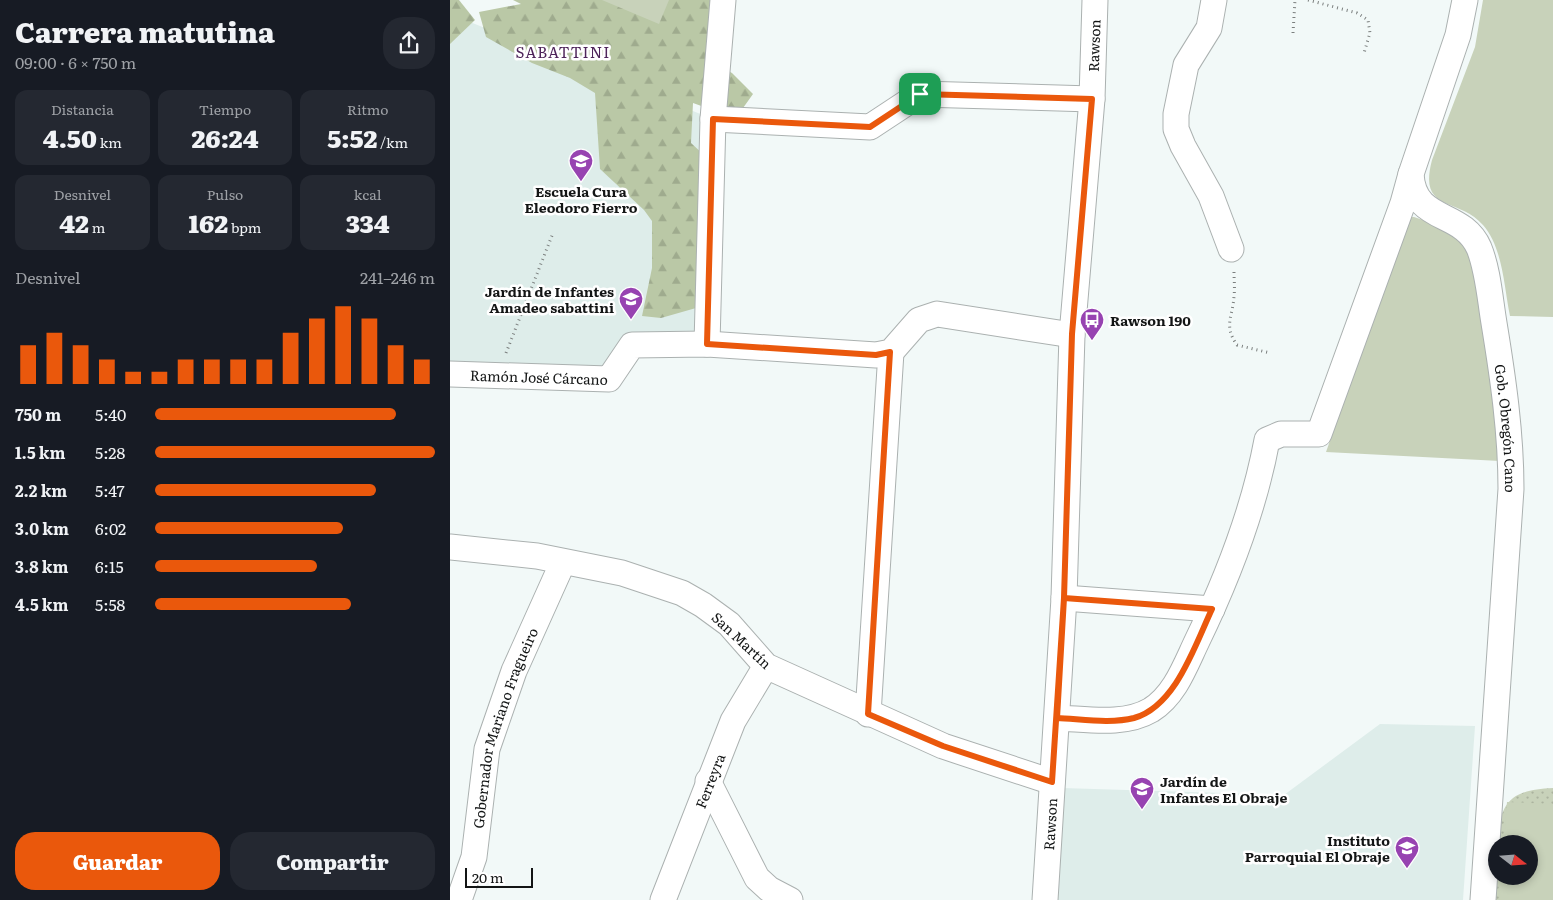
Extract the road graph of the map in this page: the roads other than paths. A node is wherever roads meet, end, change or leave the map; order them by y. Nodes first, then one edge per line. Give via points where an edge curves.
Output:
1 (723, 0) edge
2 (1094, 0) edge
3 (1214, 0) edge
4 (1465, 0) edge
5 (1092, 99) junction
6 (713, 119) junction
7 (1411, 174) junction
8 (1403, 203) junction
9 (1431, 212) junction
10 (1231, 250) road end
11 (1072, 334) junction
12 (707, 344) junction
13 (890, 352) junction
14 (450, 374) edge
15 (450, 547) edge
16 (563, 562) junction
17 (1064, 598) junction
18 (1212, 609) junction
19 (766, 666) junction
20 (868, 714) junction
21 (1057, 718) junction
22 (708, 780) junction
23 (1052, 782) junction
24 (459, 900) edge
25 (664, 900) edge
26 (790, 900) edge
27 (1045, 900) edge
28 (1483, 900) edge

1 - 6 street
2 - 5 street, Rawson
3 - 10 street via 1209,28 1186,66 1176,129 1211,196
4 - 7 street via 1458,35
5 - 6 street via 920,94 870,127
5 - 11 street, Rawson
6 - 12 street
7 - 8 street
7 - 9 street, Gob. Obregón Cano via 1415,196
8 - 9 street
8 - 18 street via 1319,434 1281,434 1267,440 1260,479
9 - 28 street, Gob. Obregón Cano via 1465,229 1478,247 1491,304 1511,446 1512,489
11 - 13 street via 937,314 920,320
11 - 17 street, Rawson
12 - 13 street, Ramón José Cárcano via 876,355
12 - 14 street, Ramón José Cárcano via 632,345 608,379
13 - 20 street
15 - 16 street, San Martín via 537,556
16 - 19 street, San Martín via 622,573 682,593 729,624
16 - 24 street, Gobernador Mariano Fragueiro via 514,671 487,749 474,857
17 - 18 street
17 - 21 street, Rawson
18 - 21 street via 1178,680 1167,696 1151,709 1134,718
19 - 20 street, San Martín
19 - 22 street, Ferreyra via 733,721
20 - 23 street, San Martín via 943,746
21 - 23 street, Rawson
22 - 25 street, Ferreyra
22 - 26 street via 757,878
23 - 27 street, Rawson

